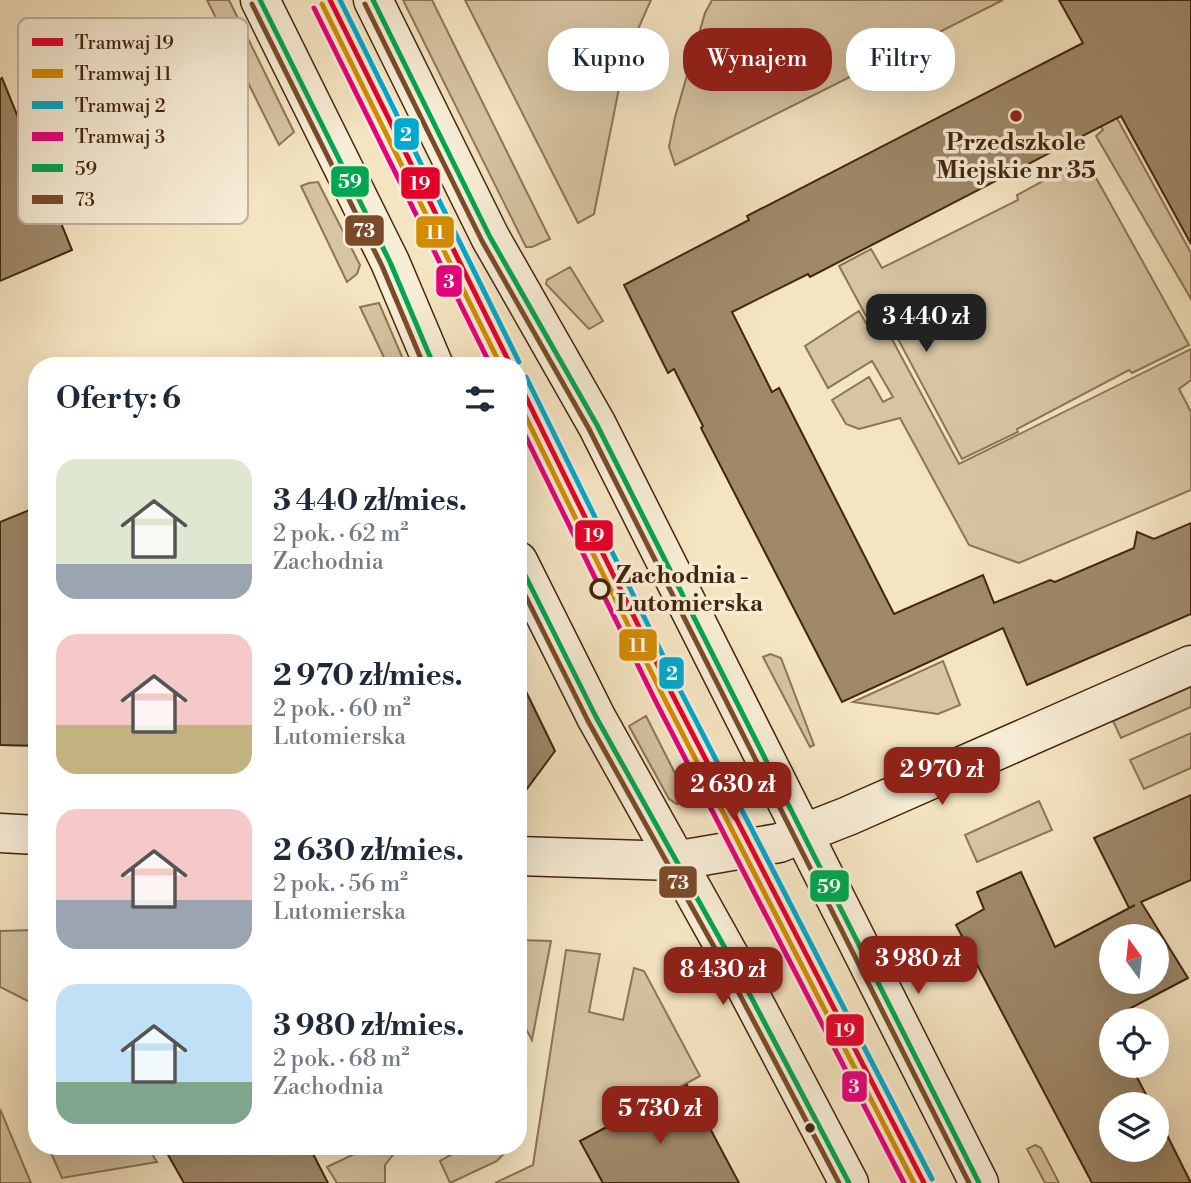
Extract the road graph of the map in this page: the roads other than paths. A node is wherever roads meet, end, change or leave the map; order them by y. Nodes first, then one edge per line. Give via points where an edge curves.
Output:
1 (260, 0) edge
2 (373, 0) edge
3 (430, 357) edge
4 (527, 579) edge
5 (1191, 665) edge
6 (0, 834) edge
7 (28, 835) edge
8 (804, 835) junction
9 (527, 856) edge
10 (674, 861) junction
11 (849, 1183) edge
12 (979, 1183) edge

1 - 3 main road via 390,262
2 - 8 main road via 490,237 597,425
4 - 10 main road
5 - 8 main road
6 - 7 main road
8 - 10 main road
8 - 12 main road
9 - 10 main road
10 - 11 main road

